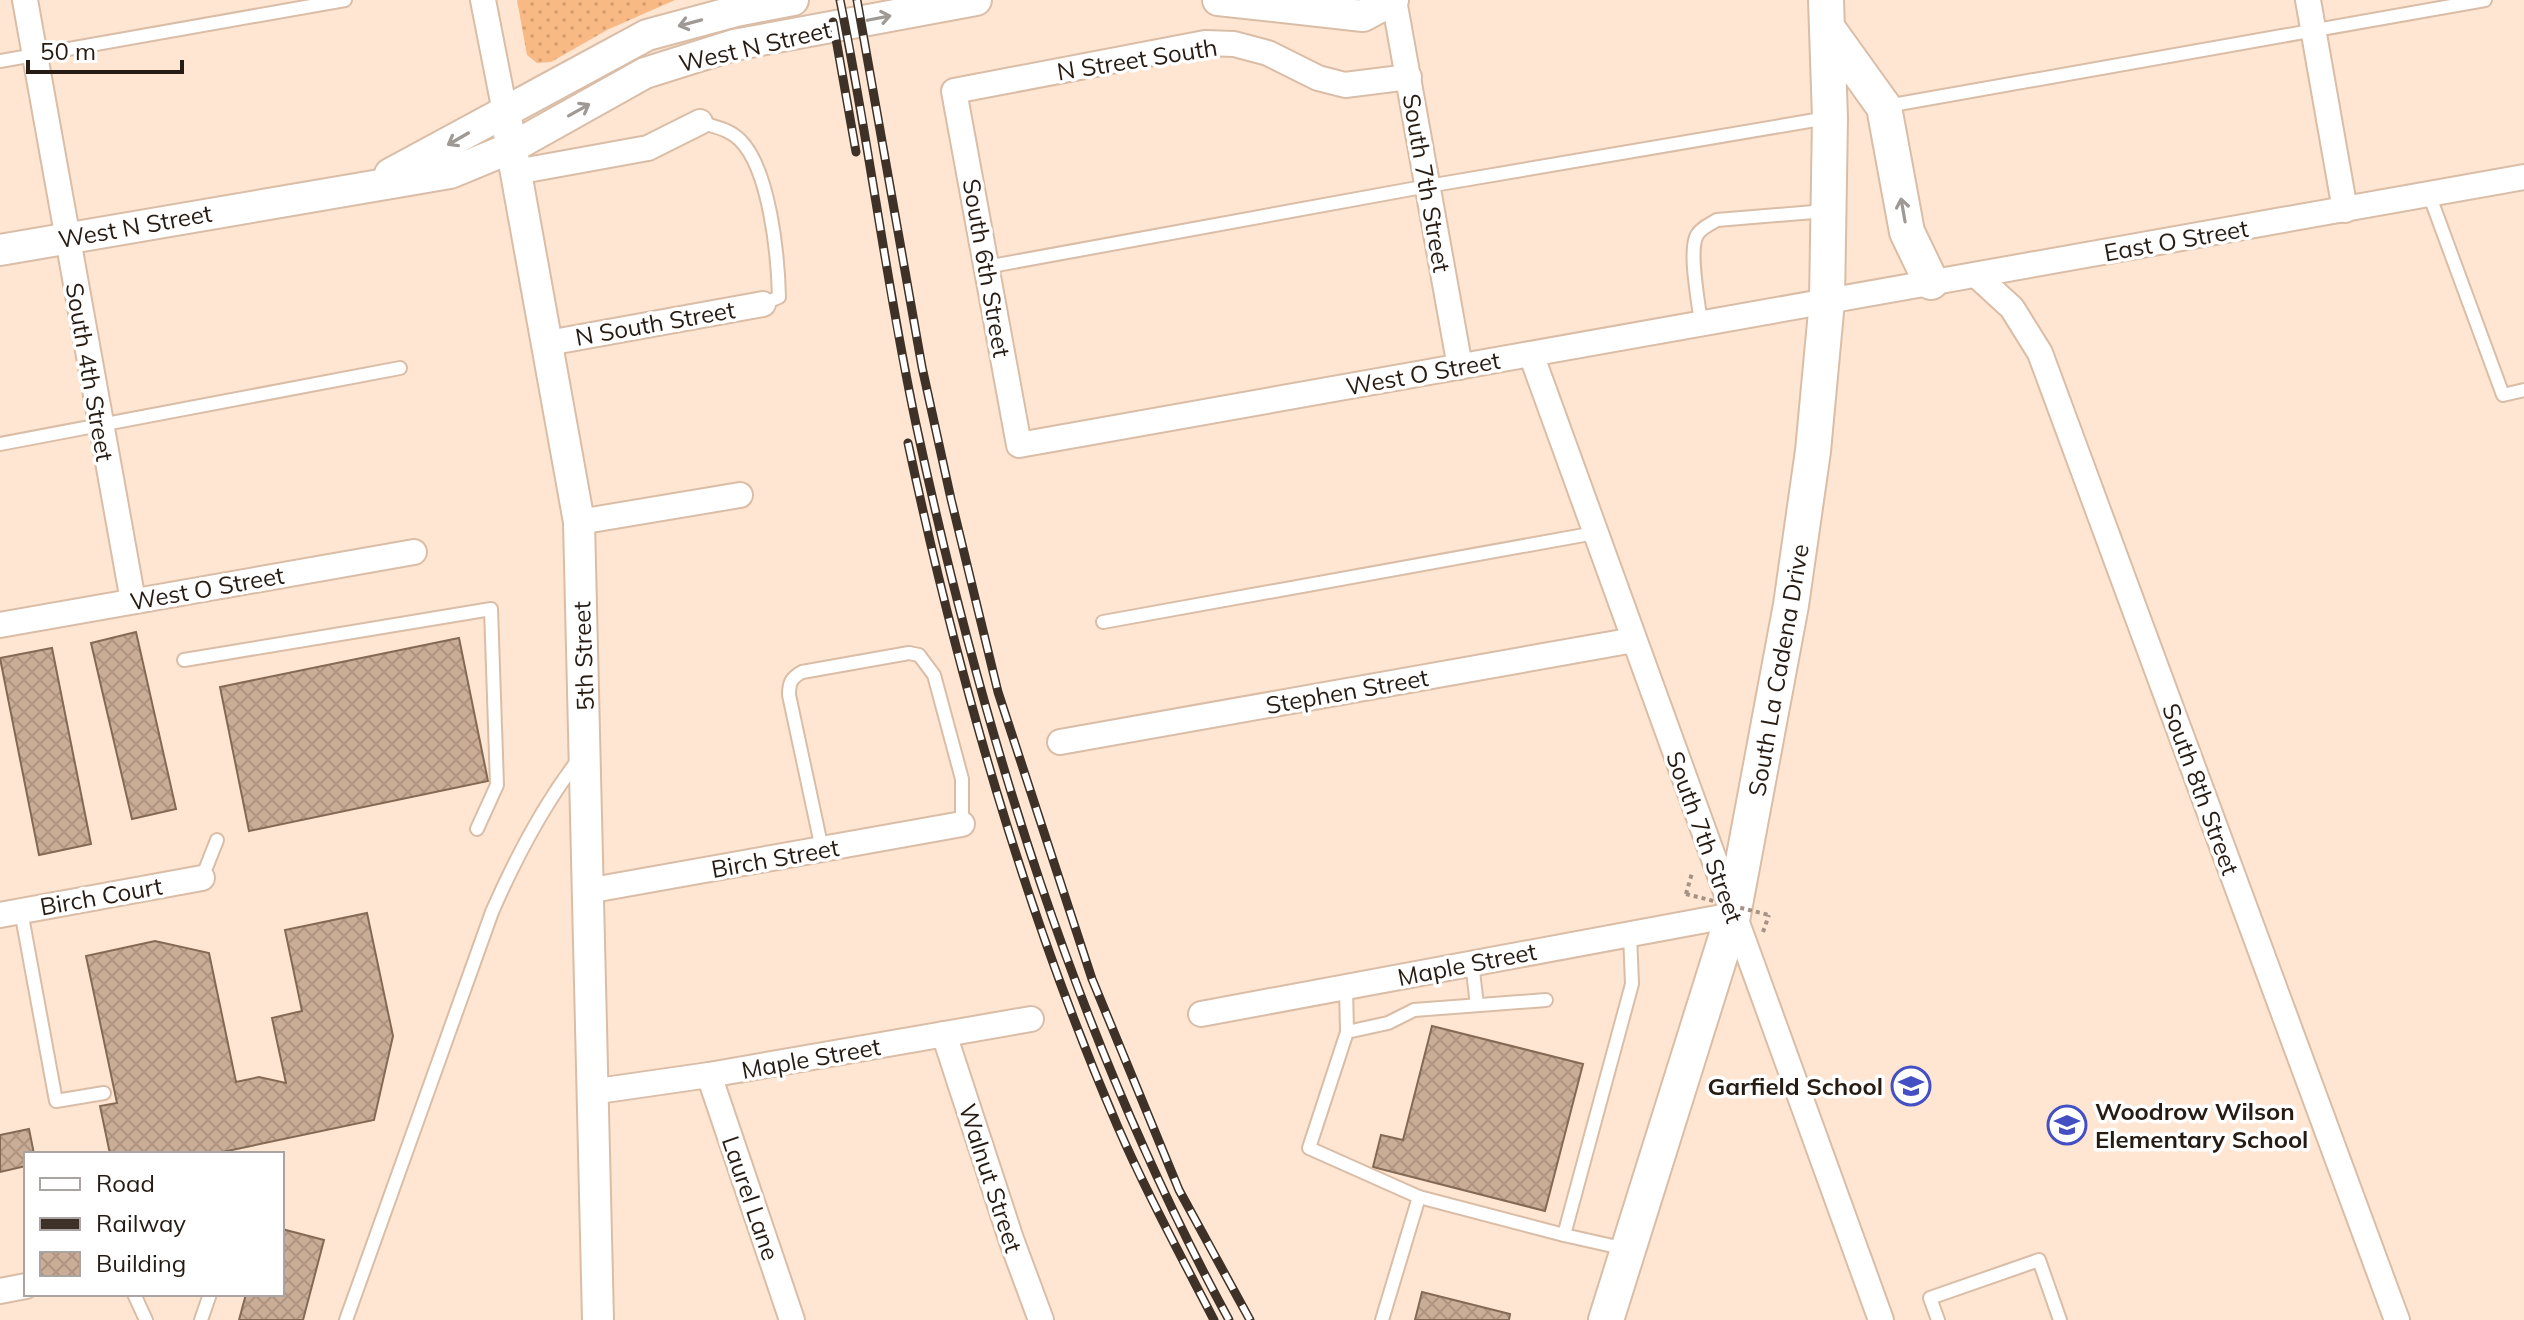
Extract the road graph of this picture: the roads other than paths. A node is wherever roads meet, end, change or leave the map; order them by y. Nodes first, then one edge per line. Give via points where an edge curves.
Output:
1 (25, 0) edge
2 (345, 0) edge
3 (483, 0) edge
4 (793, 0) edge
5 (976, 0) edge
6 (1218, 0) edge
7 (1393, 0) edge
8 (2308, 0) edge
9 (2485, 0) edge
10 (1827, 14) edge
11 (2313, 29) junction
12 (35, 56) junction
13 (0, 61) edge
14 (1409, 77) junction
15 (954, 91) joint
16 (1884, 107) junction
17 (505, 112) junction
18 (1830, 118) junction
19 (700, 122) joint
20 (513, 160) junction
21 (2524, 177) edge
22 (366, 186) junction
23 (1428, 186) junction
24 (2429, 194) junction
25 (1828, 210) junction
26 (2345, 210) junction
27 (65, 238) junction
28 (0, 250) edge
29 (986, 267) junction
30 (1976, 275) junction
31 (1931, 282) junction
32 (1827, 301) junction
33 (763, 304) joint
34 (1701, 324) junction
35 (548, 343) junction
36 (1531, 354) junction
37 (1460, 367) junction
38 (400, 368) dead end
39 (2524, 390) edge
40 (100, 425) junction
41 (0, 444) edge
42 (1019, 445) joint
43 (740, 495) dead end
44 (579, 522) junction
45 (1595, 533) junction
46 (414, 552) dead end
47 (133, 601) junction
48 (1103, 622) dead end
49 (0, 625) edge
50 (1634, 640) junction
51 (184, 660) dead end
52 (1060, 742) dead end
53 (585, 751) junction
54 (962, 824) joint
55 (477, 829) dead end
56 (217, 840) dead end
57 (822, 849) junction
58 (202, 878) joint
59 (587, 891) junction
60 (10, 913) edge
61 (1733, 915) junction
62 (1630, 934) junction
63 (1472, 963) junction
64 (1346, 987) junction
65 (1546, 1000) dead end
66 (1477, 1005) junction
67 (1201, 1014) dead end
68 (1031, 1019) dead end
69 (1347, 1032) junction
70 (944, 1034) junction
71 (709, 1075) junction
72 (591, 1092) junction
73 (104, 1093) dead end
74 (1419, 1197) junction
75 (1564, 1235) junction
76 (1628, 1250) junction
77 (24, 1286) edge
78 (0, 1291) edge
79 (135, 1296) edge
80 (209, 1296) edge
81 (146, 1320) edge
82 (201, 1320) edge
83 (346, 1320) edge
84 (598, 1320) edge
85 (792, 1320) edge
86 (1041, 1320) edge
87 (1382, 1320) edge
88 (1606, 1320) edge
89 (1881, 1320) edge
90 (1938, 1320) edge
91 (2060, 1320) edge
92 (2397, 1320) edge

1 - 12 street, South 4th Street
2 - 12 lane
3 - 17 street, 5th Street
4 -> 17 street, West N Street via 647,35
20 -> 5 street, West N Street via 645,73 734,45
6 - 7 street via 1363,16
7 - 14 street, South 7th Street
8 - 11 street
9 - 11 lane
10 - 16 main road
10 - 18 main road, South La Cadena Drive
11 - 16 lane
11 - 26 street
12 - 13 lane
12 - 27 street, South 4th Street
14 - 15 street, N Street South via 1345,85 1268,53 1205,43
14 - 23 street, South 7th Street
15 - 29 street, South 6th Street
31 -> 16 main road via 1907,232
17 - 20 street, 5th Street
17 -> 22 street, West N Street
18 - 23 lane
18 - 25 main road, South La Cadena Drive
19 - 20 street via 648,148
19 - 33 lane via 728,130 754,159 779,278 779,297
20 - 22 street, West N Street
20 - 35 street, 5th Street
21 - 24 street, East O Street
22 - 27 street, West N Street
23 - 29 lane
23 - 37 street, South 7th Street
24 - 26 street, East O Street
24 - 39 lane via 2503,395
25 - 32 main road, South La Cadena Drive
25 - 34 lane via 1717,220 1706,226 1696,235 1693,250
26 - 30 street, East O Street
27 - 28 street, West N Street
27 - 40 street, South 4th Street
29 - 42 street, South 6th Street
30 - 31 street, East O Street
30 - 92 street, South 8th Street via 2012,308 2040,353
31 - 32 street, East O Street
32 - 34 street, West O Street
32 - 61 main road, South La Cadena Drive via 1793,591
33 - 35 street, N South Street
34 - 36 street, West O Street
35 - 44 street, 5th Street
36 - 37 street, West O Street
36 - 45 street, South 7th Street
37 - 42 street, West O Street
38 - 40 lane
40 - 41 lane
40 - 47 street, South 4th Street
43 - 44 street
44 - 53 street, 5th Street
45 - 48 lane
45 - 50 street, South 7th Street
46 - 47 street, West O Street
47 - 49 street, West O Street
50 - 52 street, Stephen Street
50 - 61 street, South 7th Street
51 - 55 lane via 491,609 497,785
53 - 59 street, 5th Street
53 - 83 lane via 549,797 492,912
54 - 57 street, Birch Street
54 - 57 lane via 962,779 926,662 909,653 858,662 802,672 789,684
56 - 58 lane
57 - 59 street, Birch Street
58 - 60 street, Birch Court
59 - 72 street, 5th Street
60 - 73 lane via 56,1101
61 - 62 street, Maple Street
61 - 76 main road, South La Cadena Drive
61 - 89 street, South 7th Street
62 - 63 street, Maple Street
62 - 75 lane via 1632,984
63 - 64 street, Maple Street
63 - 66 lane
64 - 67 street, Maple Street
64 - 69 lane
65 - 66 lane
66 - 69 lane via 1414,1010 1388,1023
68 - 70 street, Maple Street
69 - 74 lane via 1309,1148
70 - 71 street, Maple Street
70 - 86 street, Walnut Street
71 - 72 street, Maple Street
71 - 85 street, Laurel Lane
72 - 84 street, 5th Street
74 - 75 lane
74 - 87 lane
75 - 76 lane
76 - 88 main road, South La Cadena Drive
77 - 78 street
79 - 81 lane
80 - 82 lane
90 - 91 lane via 1930,1298 2039,1260

